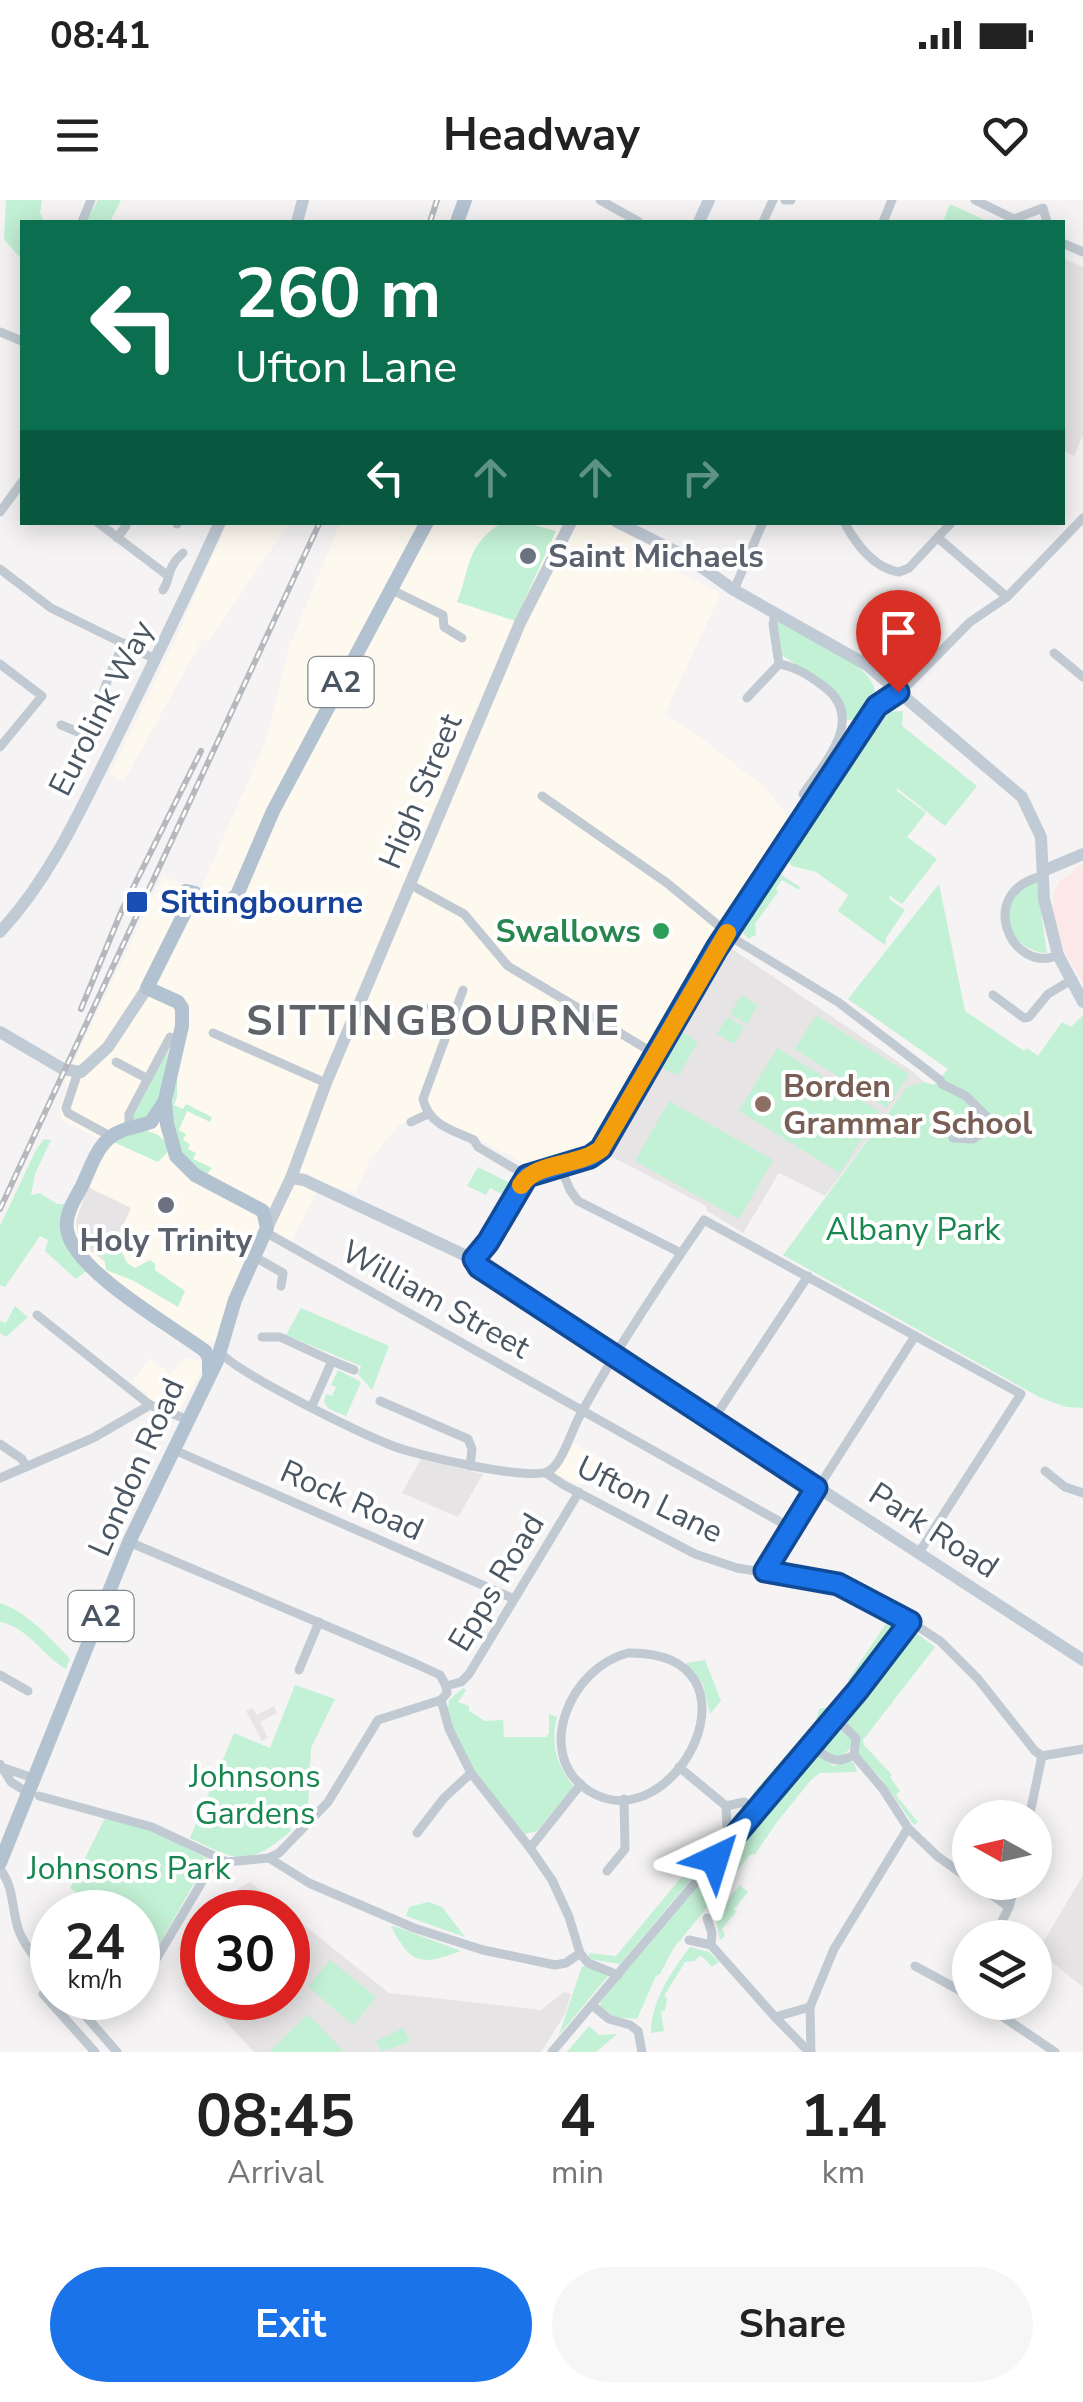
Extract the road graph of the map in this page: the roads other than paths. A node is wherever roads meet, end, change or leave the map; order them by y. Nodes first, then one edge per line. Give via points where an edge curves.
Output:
1 (600, 200) edge
2 (975, 200) edge
3 (1045, 204) edge
4 (635, 220) edge
5 (1015, 220) edge
6 (1019, 220) edge
7 (20, 485) edge
8 (0, 512) edge
9 (1083, 518) edge
10 (101, 525) edge
11 (219, 525) edge
12 (425, 525) edge
13 (570, 525) edge
14 (623, 525) edge
15 (762, 525) edge
16 (846, 525) edge
17 (949, 525) edge
18 (126, 526) dead end
19 (117, 538) junction
20 (938, 538) junction
21 (182, 553) dead end
22 (0, 569) edge
23 (166, 576) junction
24 (163, 590) dead end
25 (392, 590) junction
26 (734, 590) junction
27 (1007, 597) junction
28 (775, 613) junction
29 (462, 638) dead end
30 (124, 643) junction
31 (1054, 654) dead end
32 (156, 659) junction
33 (0, 664) edge
34 (779, 664) junction
35 (1083, 676) edge
36 (898, 692) junction
37 (747, 698) dead end
38 (61, 726) dead end
39 (88, 736) junction
40 (84, 746) dead end
41 (0, 747) edge
42 (803, 794) dead end
43 (542, 796) dead end
44 (1042, 847) junction
45 (1078, 856) edge
46 (1043, 874) junction
47 (411, 885) junction
48 (17, 910) junction
49 (0, 918) edge
50 (0, 932) edge
51 (728, 932) junction
52 (1058, 955) junction
53 (158, 965) junction
54 (1073, 980) junction
55 (147, 988) junction
56 (463, 990) dead end
57 (163, 994) junction
58 (993, 996) dead end
59 (1083, 1002) edge
60 (431, 1007) dead end
61 (454, 1017) junction
62 (0, 1032) edge
63 (212, 1032) dead end
64 (170, 1038) dead end
65 (656, 1054) junction
66 (116, 1062) dead end
67 (78, 1072) junction
68 (148, 1078) junction
69 (326, 1083) junction
70 (165, 1100) junction
71 (428, 1114) junction
72 (986, 1116) junction
73 (411, 1122) dead end
74 (134, 1127) junction
75 (1007, 1131) dead end
76 (110, 1136) junction
77 (953, 1138) dead end
78 (173, 1148) junction
79 (560, 1166) junction
80 (527, 1176) junction
81 (291, 1178) junction
82 (270, 1209) junction
83 (266, 1230) junction
84 (681, 1253) junction
85 (254, 1256) junction
86 (474, 1259) junction
87 (808, 1276) junction
88 (281, 1286) dead end
89 (37, 1314) dead end
90 (262, 1336) dead end
91 (915, 1336) junction
92 (221, 1344) junction
93 (199, 1346) junction
94 (616, 1358) junction
95 (332, 1361) junction
96 (354, 1370) dead end
97 (210, 1372) junction
98 (380, 1400) dead end
99 (150, 1405) junction
100 (312, 1406) junction
101 (583, 1410) junction
102 (186, 1419) junction
103 (713, 1420) junction
104 (0, 1444) edge
105 (172, 1449) junction
106 (26, 1466) junction
107 (470, 1466) junction
108 (1046, 1471) dead end
109 (541, 1474) junction
110 (0, 1478) edge
111 (816, 1488) junction
112 (579, 1492) junction
113 (1083, 1497) edge
114 (791, 1528) junction
115 (130, 1542) junction
116 (918, 1554) junction
117 (765, 1571) junction
118 (512, 1598) junction
119 (319, 1622) junction
120 (910, 1622) junction
121 (1083, 1660) edge
122 (300, 1670) dead end
123 (0, 1674) edge
124 (446, 1686) junction
125 (28, 1690) dead end
126 (441, 1700) junction
127 (834, 1716) junction
128 (810, 1744) junction
129 (1083, 1749) edge
130 (854, 1754) junction
131 (1042, 1756) junction
132 (2, 1766) edge
133 (680, 1767) junction
134 (470, 1773) junction
135 (581, 1784) junction
136 (33, 1788) junction
137 (624, 1799) junction
138 (1033, 1800) edge
139 (726, 1806) junction
140 (758, 1810) junction
141 (908, 1828) junction
142 (417, 1833) dead end
143 (736, 1836) junction
144 (530, 1848) junction
145 (269, 1858) junction
146 (221, 1860) junction
147 (0, 1866) edge
148 (607, 1872) dead end
149 (0, 1888) edge
150 (12, 1899) junction
151 (1011, 1900) edge
152 (1009, 1908) junction
153 (707, 1918) dead end
154 (1003, 1920) edge
155 (688, 1940) dead end
156 (711, 1945) junction
157 (30, 1948) edge
158 (580, 1952) junction
159 (160, 1955) edge
160 (915, 1966) dead end
161 (618, 1975) junction
162 (952, 1984) edge
163 (592, 2005) junction
164 (810, 2007) junction
165 (775, 2017) junction
166 (66, 2020) edge
167 (89, 2020) edge
168 (1008, 2020) edge
169 (94, 2052) edge
170 (116, 2052) edge
171 (552, 2052) edge
172 (642, 2052) edge
173 (809, 2052) edge
174 (1055, 2052) edge

1 - 4 street
2 - 5 street
3 - 6 street
7 - 8 street
9 - 27 street
10 - 19 street
11 - 32 street, Eurolink Way
12 - 25 main road, A2
13 - 47 street, High Street via 520,624
14 - 26 street
15 - 26 street
16 - 20 street via 861,550 893,572 908,568
17 - 20 street
18 - 19 street
19 - 23 street
20 - 27 street
21 - 23 street
22 - 30 street via 51,608
23 - 24 street
25 - 29 street via 443,615 444,628
25 - 53 main road, A2 via 236,895 226,903 192,903
26 - 28 street
27 - 36 street via 954,636
28 - 34 street
28 - 36 street via 846,652
30 - 32 street
30 - 39 street
31 - 35 street
32 - 48 street, Eurolink Way via 58,854
33 - 41 street via 42,696
34 - 37 street
34 - 42 street via 828,690 843,712 836,745
36 - 44 street via 1022,797
36 - 51 street via 877,706
38 - 39 street
39 - 40 street
43 - 51 street
44 - 45 street
44 - 46 street
45 - 46 street
46 - 52 street
46 - 52 street via 1016,888 1005,923 1021,949 1043,958
47 - 65 street via 458,910 508,966
47 - 69 street, High Street
48 - 49 street, Eurolink Way
48 - 50 street, Eurolink Way
51 - 65 street
51 - 72 street via 838,1002
52 - 54 street
53 - 55 main road, A2
53 - 57 main road
54 - 58 street via 1048,994 1030,1017
54 - 59 street
55 - 57 main road
55 - 67 street via 108,1047
56 - 61 street
57 - 70 main road via 178,1002 183,1016
60 - 61 street
61 - 71 street via 423,1099
62 - 67 street
63 - 69 street
64 - 68 street
65 - 79 street via 601,1149
66 - 68 street
67 - 76 street via 68,1113
68 - 74 street via 129,1114
69 - 81 street, High Street
70 - 74 main road via 156,1117
70 - 78 main road
71 - 73 street
71 - 80 street
72 - 75 street
72 - 77 street via 983,1134
74 - 76 main road
74 - 78 main road via 160,1133
76 - 93 main road via 68,1215 69,1238 114,1286
78 - 82 main road via 186,1170
79 - 80 street
79 - 84 street via 578,1201
80 - 86 street
81 - 82 street, High Street
81 - 86 street, Park Road
82 - 83 main road
83 - 85 main road, A2
83 - 101 street, William Street
84 - 87 street via 704,1220
84 - 94 street
85 - 88 street via 283,1274
85 - 92 main road, A2
86 - 94 street, Park Road
87 - 91 street
87 - 103 street
89 - 99 street
90 - 95 street via 280,1337
91 - 111 street
91 - 116 street via 1022,1394
92 - 93 main road
92 - 97 main road, A2
92 - 100 street, Ufton Lane via 242,1370
93 - 97 main road via 208,1354
94 - 101 street
94 - 103 street, Park Road
95 - 96 street
95 - 100 street
97 - 102 main road, London Road / A2
98 - 107 street via 468,1439
99 - 102 street
99 - 106 street
100 - 107 street, Ufton Lane via 388,1444
101 - 109 street via 556,1462
101 - 114 street, William Street
102 - 105 main road, London Road / A2
103 - 111 street, Park Road
104 - 106 street
105 - 115 main road, London Road / A2
105 - 118 street, Rock Road
106 - 110 street
107 - 109 street, Ufton Lane
108 - 113 street
109 - 112 street, Ufton Lane
111 - 114 street
111 - 116 street, Park Road
112 - 117 street, Ufton Lane via 695,1554
112 - 118 street, Epps Road
114 - 117 street
115 - 119 street
115 - 136 main road, London Road / A2
116 - 121 street, Park Road
117 - 120 street, Ufton Lane via 838,1584
118 - 124 street, Epps Road via 470,1674
119 - 122 street
119 - 124 street via 440,1675
120 - 127 street
120 - 131 street, Ufton Lane via 978,1679
123 - 125 street
124 - 126 street
126 - 134 street
126 - 145 street via 378,1720 328,1802
127 - 128 street
127 - 130 street via 856,1738
128 - 130 street via 831,1760
128 - 140 street
129 - 131 street
130 - 141 street
131 - 138 street
132 - 136 street via 11,1782
133 - 135 street via 702,1730 696,1687 663,1656 628,1654 597,1670 562,1720 560,1750
133 - 137 street via 650,1792
133 - 139 street
134 - 142 street
134 - 144 street
135 - 137 street via 600,1796
135 - 144 street
136 - 146 street via 152,1828
136 - 147 main road, London Road / A2
137 - 148 street via 625,1850
139 - 140 street via 744,1802
139 - 143 street via 727,1827
140 - 143 street
141 - 152 street
141 - 164 street via 849,1922
143 - 161 street
144 - 158 street via 560,1896
145 - 146 street
145 - 158 street via 309,1884 482,1950 555,1965
146 - 159 street
147 - 150 street
149 - 150 street
150 - 157 street
151 - 152 street
152 - 154 street
153 - 156 street
155 - 156 street
156 - 165 street
158 - 161 street via 588,1963
160 - 162 street
161 - 163 street
163 - 171 street
163 - 172 street via 638,2031
164 - 165 street
164 - 173 street
165 - 173 street
166 - 169 street
167 - 170 street
168 - 174 street

